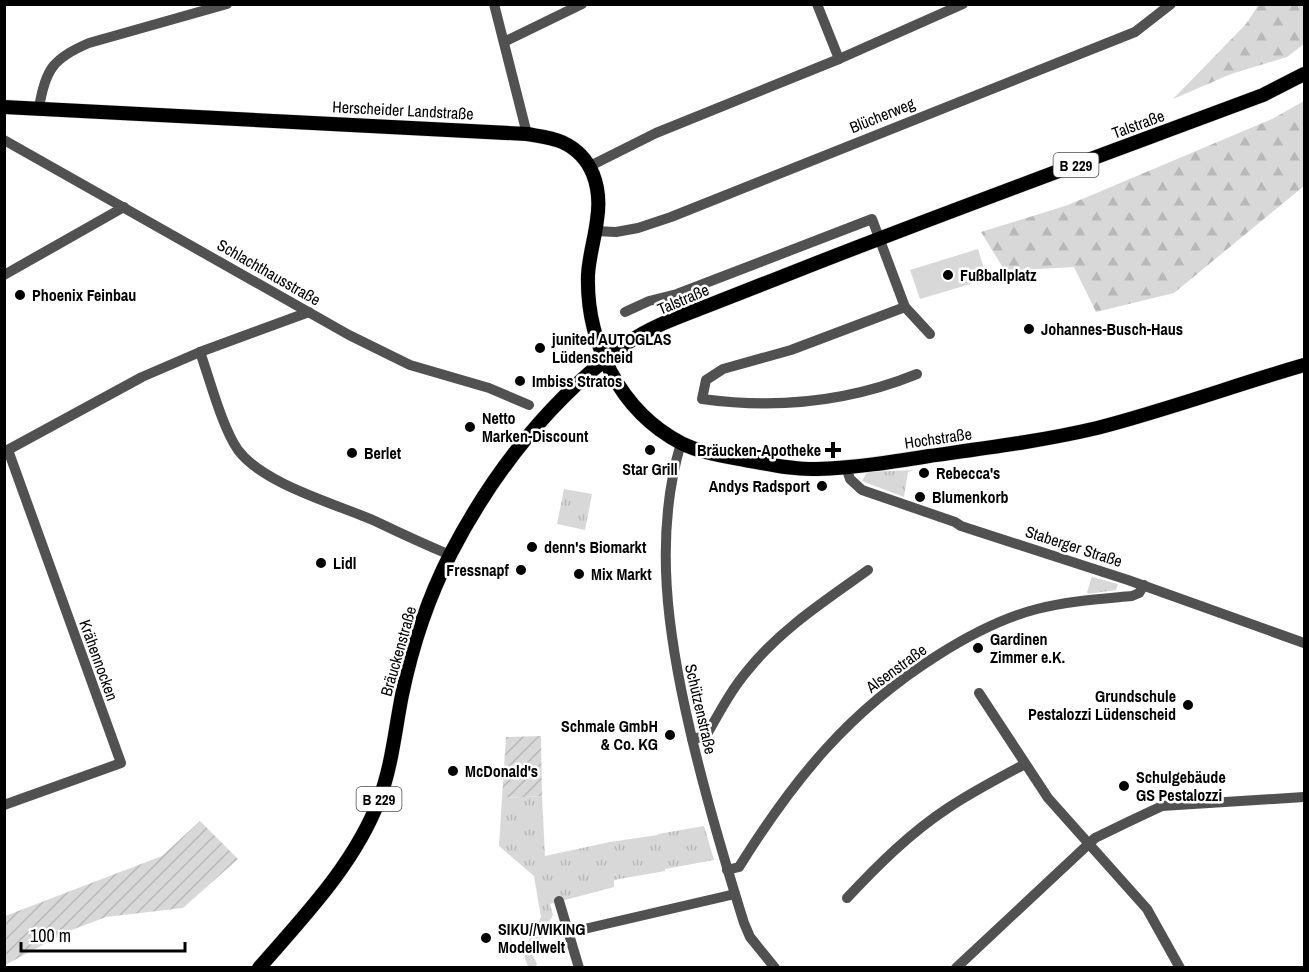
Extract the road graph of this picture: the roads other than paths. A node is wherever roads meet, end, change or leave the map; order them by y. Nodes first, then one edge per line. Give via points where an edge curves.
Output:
1 (226, 4) edge
2 (494, 4) edge
3 (582, 4) edge
4 (817, 4) edge
5 (963, 4) edge
6 (1171, 4) edge
7 (504, 42) junction
8 (839, 59) junction
9 (1305, 74) edge
10 (4, 107) edge
11 (39, 108) junction
12 (526, 134) junction
13 (4, 140) edge
14 (590, 166) junction
15 (124, 207) junction
16 (595, 231) junction
17 (880, 238) junction
18 (4, 275) edge
19 (905, 307) junction
20 (309, 312) junction
21 (625, 312) dead end
22 (930, 334) dead end
23 (200, 352) junction
24 (604, 362) junction
25 (1305, 365) edge
26 (916, 374) dead end
27 (529, 405) dead end
28 (681, 443) junction
29 (6, 451) edge
30 (846, 467) junction
31 (450, 555) junction
32 (868, 570) dead end
33 (1144, 585) junction
34 (1305, 644) edge
35 (979, 693) dead end
36 (692, 739) junction
37 (1025, 764) junction
38 (1305, 797) edge
39 (4, 805) edge
40 (1090, 843) junction
41 (727, 870) junction
42 (735, 894) junction
43 (848, 898) dead end
44 (559, 902) dead end
45 (567, 933) junction
46 (259, 968) edge
47 (579, 968) edge
48 (775, 968) edge
49 (956, 968) edge
50 (1180, 968) edge

1 - 11 street via 72,50 56,61 47,75
2 - 7 street
3 - 7 street
4 - 8 street
5 - 8 street
6 - 16 street, Blücherweg via 1135,32 721,199 638,228
7 - 12 street
8 - 14 street via 656,133
9 - 17 main road, Talstraße / B 229 via 1263,95
10 - 11 main road, Herscheider Landstraße
11 - 12 main road, Herscheider Landstraße
12 - 14 main road, Herscheider Landstraße via 560,141
13 - 15 street, Schlachthausstraße
14 - 16 main road via 598,190
15 - 18 street
15 - 20 street, Schlachthausstraße
16 - 24 main road via 588,290
17 - 19 street
17 - 21 street, Talstraße via 872,219
17 - 24 main road, Talstraße / B 229 via 679,317 638,336
19 - 22 street
19 - 26 street via 791,350 723,369 706,380 702,399 760,404 820,400 893,384
20 - 23 street
20 - 27 street, Schlachthausstraße via 410,365 489,388
23 - 29 street via 142,377
23 - 31 street via 231,438 253,466
24 - 28 main road, Hochstraße via 631,402 654,425
24 - 31 main road, Bräuckenstraße / B 229 via 531,432 474,513
25 - 30 main road, Hochstraße via 1146,415 1061,436
28 - 30 main road, Hochstraße via 716,455 762,463 814,469
28 - 36 street, Schützenstraße via 670,494 666,593 674,657
29 - 39 street, Krähennocken via 121,763
30 - 33 street, Staberger Straße via 850,479 862,490
31 - 46 main road, Bräuckenstraße / B 229 via 414,644 387,773 364,833 355,851
32 - 36 street via 767,649 729,695 706,736
33 - 34 street, Staberger Straße
33 - 41 street, Alsenstraße via 1132,596 1035,609 984,629 931,660 879,696 854,719 799,778 739,867
35 - 37 street
36 - 41 street, Schützenstraße
37 - 40 street via 1048,798
37 - 43 street via 926,824
38 - 40 street via 1162,806
40 - 49 street
40 - 50 street via 1147,909
41 - 42 street, Schützenstraße
42 - 45 street
42 - 48 street, Schützenstraße via 750,937
44 - 45 street
45 - 47 street

